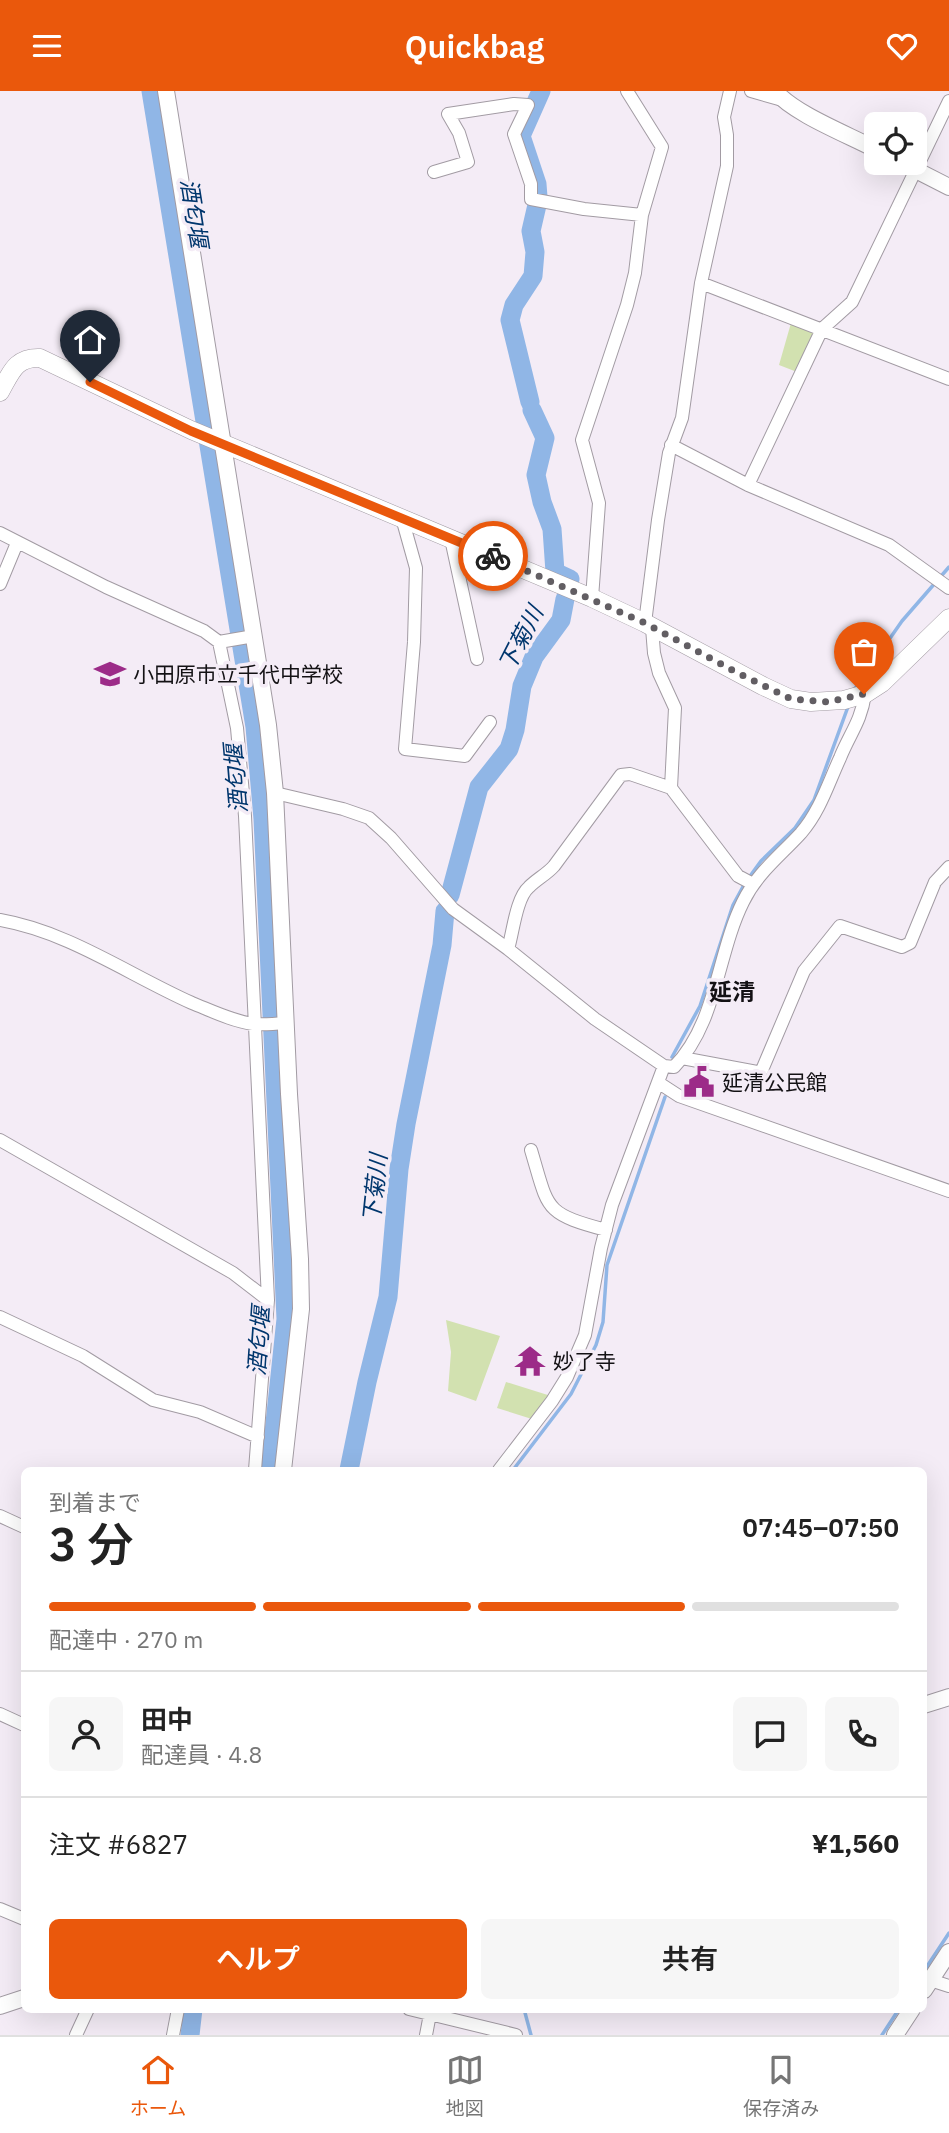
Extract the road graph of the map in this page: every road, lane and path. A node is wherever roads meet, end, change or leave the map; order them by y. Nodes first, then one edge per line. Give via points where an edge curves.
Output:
1 (166, 91) edge
2 (627, 91) edge
3 (730, 91) edge
4 (751, 91) edge
5 (780, 96) edge
6 (949, 101) edge
7 (927, 136) edge
8 (864, 143) edge
9 (434, 172) dead end
10 (904, 175) edge
11 (926, 175) edge
12 (949, 187) edge
13 (642, 215) junction
14 (701, 283) junction
15 (822, 329) junction
16 (949, 379) edge
17 (0, 392) edge
18 (223, 444) junction
19 (671, 445) junction
20 (748, 485) junction
21 (401, 518) junction
22 (0, 533) edge
23 (451, 539) junction
24 (18, 543) junction
25 (942, 582) edge
26 (0, 584) edge
27 (592, 599) junction
28 (949, 618) edge
29 (648, 625) junction
30 (254, 636) junction
31 (224, 641) junction
32 (477, 659) dead end
33 (864, 694) junction
34 (490, 722) dead end
35 (671, 788) junction
36 (275, 793) junction
37 (949, 867) edge
38 (748, 882) junction
39 (0, 919) edge
40 (508, 949) junction
41 (285, 1023) junction
42 (254, 1024) junction
43 (682, 1058) junction
44 (664, 1066) junction
45 (659, 1083) junction
46 (0, 1140) edge
47 (531, 1150) dead end
48 (949, 1191) edge
49 (606, 1230) junction
50 (268, 1300) junction
51 (0, 1317) edge
52 (258, 1437) junction
53 (255, 1467) edge
54 (283, 1467) edge
55 (501, 1467) edge
56 (0, 1516) edge
57 (21, 1526) edge
58 (949, 1697) edge
59 (927, 1704) edge
60 (0, 1714) edge
61 (21, 1724) edge
62 (0, 1909) edge
63 (21, 1918) edge
64 (949, 1952) edge
65 (927, 1982) edge
66 (949, 1986) edge
67 (21, 1999) edge
68 (0, 2006) edge
69 (86, 2013) edge
70 (177, 2013) edge
71 (426, 2013) edge
72 (909, 2013) edge
73 (430, 2014) junction
74 (76, 2035) edge
75 (173, 2035) edge
76 (426, 2035) edge
77 (516, 2035) edge
78 (895, 2035) edge

1 - 18 street
2 - 13 street via 662,147
3 - 14 street via 724,117 727,166
4 - 5 street
5 - 8 street
6 - 7 street
9 - 13 street via 468,162 448,114 528,105 514,134 531,184 531,199
10 - 15 street via 852,302
11 - 12 street
13 - 27 street via 627,305 582,440 599,503
14 - 15 street
14 - 19 street via 682,418
15 - 16 street
15 - 20 street
17 - 18 main road via 19,362 40,358
18 - 21 main road
18 - 30 street
19 - 20 street
19 - 29 street
20 - 25 street via 889,545
21 - 23 main road
21 - 34 street via 416,568 405,749 465,755
22 - 24 street
23 - 27 main road
23 - 32 street
24 - 26 street
24 - 31 street
27 - 29 main road
28 - 33 main road via 882,683
29 - 33 main road via 791,699 828,702
29 - 35 street via 659,673 675,708
30 - 31 street
30 - 36 street
31 - 42 street via 245,816
33 - 38 street via 862,715 818,809 800,834
35 - 38 street via 738,876
35 - 40 street via 621,775 554,866 521,897
36 - 40 street via 369,818 453,909
36 - 41 street
37 - 43 street via 935,882 909,943 902,947 840,926 804,971 762,1070
38 - 43 street via 708,1007
39 - 42 street via 88,949 150,985 230,1019
40 - 44 street via 595,1019
41 - 42 street
41 - 54 street via 301,1309
42 - 50 street
43 - 44 street via 674,1067
44 - 45 street
45 - 48 street via 679,1097
45 - 49 street
46 - 50 street via 233,1273
47 - 49 street via 553,1209
49 - 55 street via 585,1335 575,1359 552,1401
50 - 52 street
51 - 52 street via 83,1356 153,1401 200,1412
52 - 53 street
56 - 57 street
58 - 59 street
60 - 61 street
62 - 63 street
64 - 65 street
65 - 66 street
67 - 68 street
69 - 74 street
70 - 75 street
71 - 73 street
72 - 78 street
73 - 76 street
73 - 77 street

